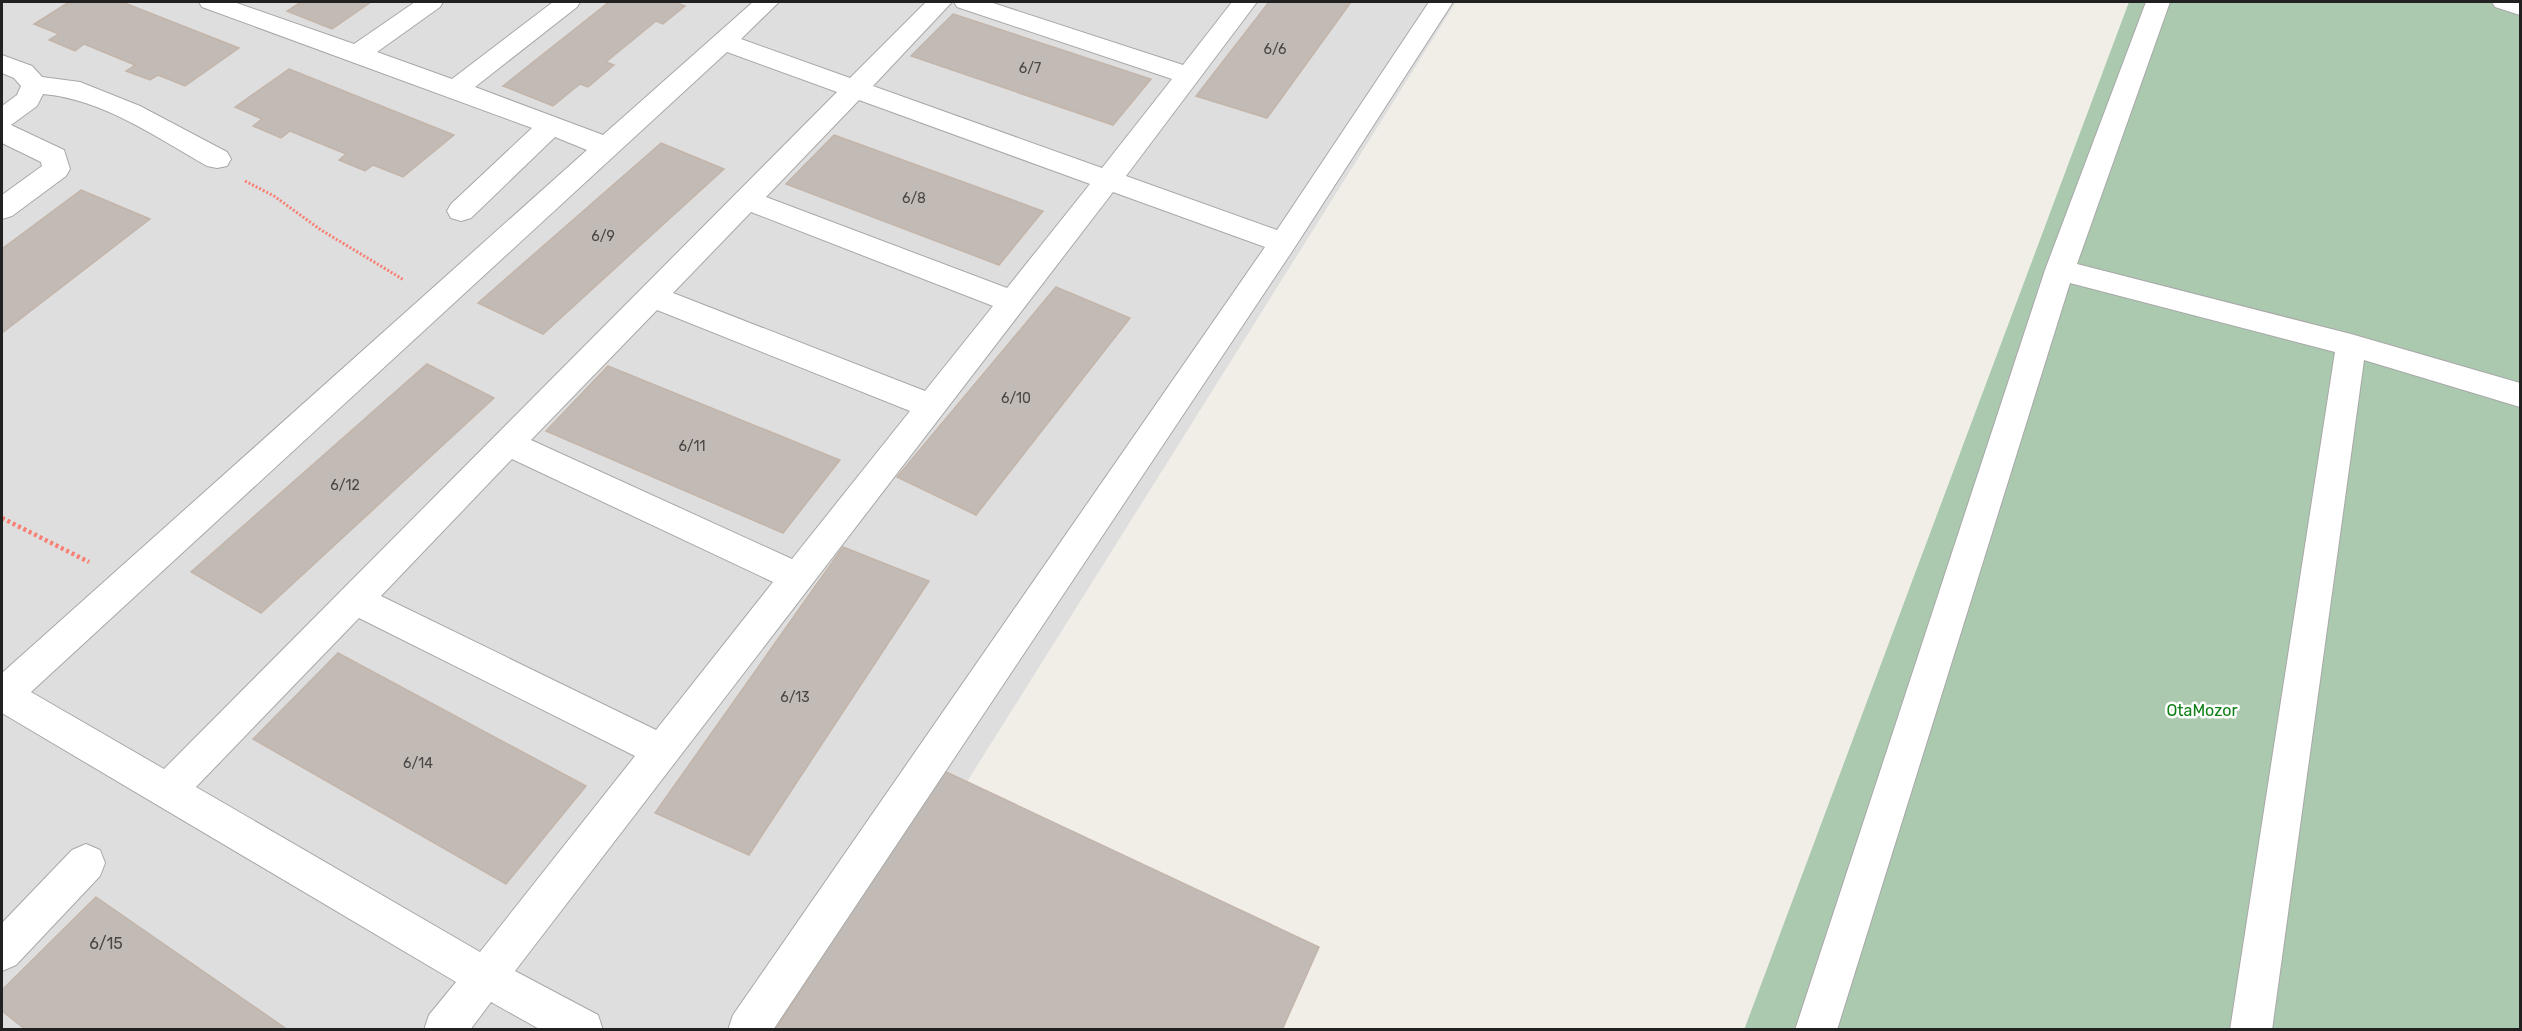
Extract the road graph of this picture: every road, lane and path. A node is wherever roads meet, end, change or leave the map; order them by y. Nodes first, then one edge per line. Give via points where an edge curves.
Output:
1 (211, 2) edge
2 (431, 2) edge
3 (568, 2) edge
4 (767, 2) edge
5 (940, 2) edge
6 (966, 2) edge
7 (1245, 2) edge
8 (1441, 2) edge
9 (2158, 2) edge
10 (2504, 2) edge
11 (2520, 7) edge
12 (251, 8) edge
13 (724, 42) junction
14 (356, 55) junction
15 (2, 63) edge
16 (1188, 76) junction
17 (34, 85) junction
18 (455, 89) junction
19 (855, 89) junction
20 (2, 119) edge
21 (551, 125) junction
22 (2, 132) edge
23 (608, 147) junction
24 (217, 159) joint
25 (1108, 180) junction
26 (747, 200) junction
27 (2, 208) edge
28 (461, 211) dead end
29 (1283, 243) junction
30 (2060, 270) junction
31 (652, 297) junction
32 (438, 300) junction
33 (1013, 302) junction
34 (2351, 345) junction
35 (2520, 395) edge
36 (932, 406) junction
37 (508, 443) junction
38 (2, 518) edge
39 (798, 578) junction
40 (126, 581) junction
41 (354, 599) junction
42 (2, 694) edge
43 (662, 751) junction
44 (167, 791) junction
45 (86, 863) dead end
46 (2, 951) edge
47 (485, 977) junction
48 (444, 1029) edge
49 (583, 1029) edge
50 (748, 1029) edge
51 (1816, 1029) edge
52 (2251, 1029) edge

1 - 12 street
2 - 14 street
3 - 18 street
4 - 13 street
5 - 19 street
6 - 16 street
7 - 16 street
8 - 29 street
9 - 30 street
10 - 11 street
12 - 14 street
13 - 19 street
13 - 23 street
14 - 18 street
15 - 17 street via 23,72
16 - 25 street
17 - 20 street via 28,100
17 - 24 street via 71,88 131,112
18 - 21 street
19 - 25 street
19 - 26 street
21 - 23 street
21 - 28 street
22 - 27 street via 54,157 56,169
23 - 32 street
24 - 32 path via 374,263
25 - 29 street
25 - 33 street
26 - 31 street
26 - 33 street
29 - 50 street
30 - 34 street
30 - 51 street
31 - 36 street
31 - 37 street
32 - 40 street
33 - 36 street
34 - 35 street
34 - 52 street
36 - 39 street
37 - 39 street
37 - 41 street
38 - 40 path
39 - 43 street
40 - 42 street
41 - 43 street
41 - 44 street
42 - 44 street
43 - 47 street
44 - 47 street
45 - 46 street
47 - 48 street
47 - 49 street

